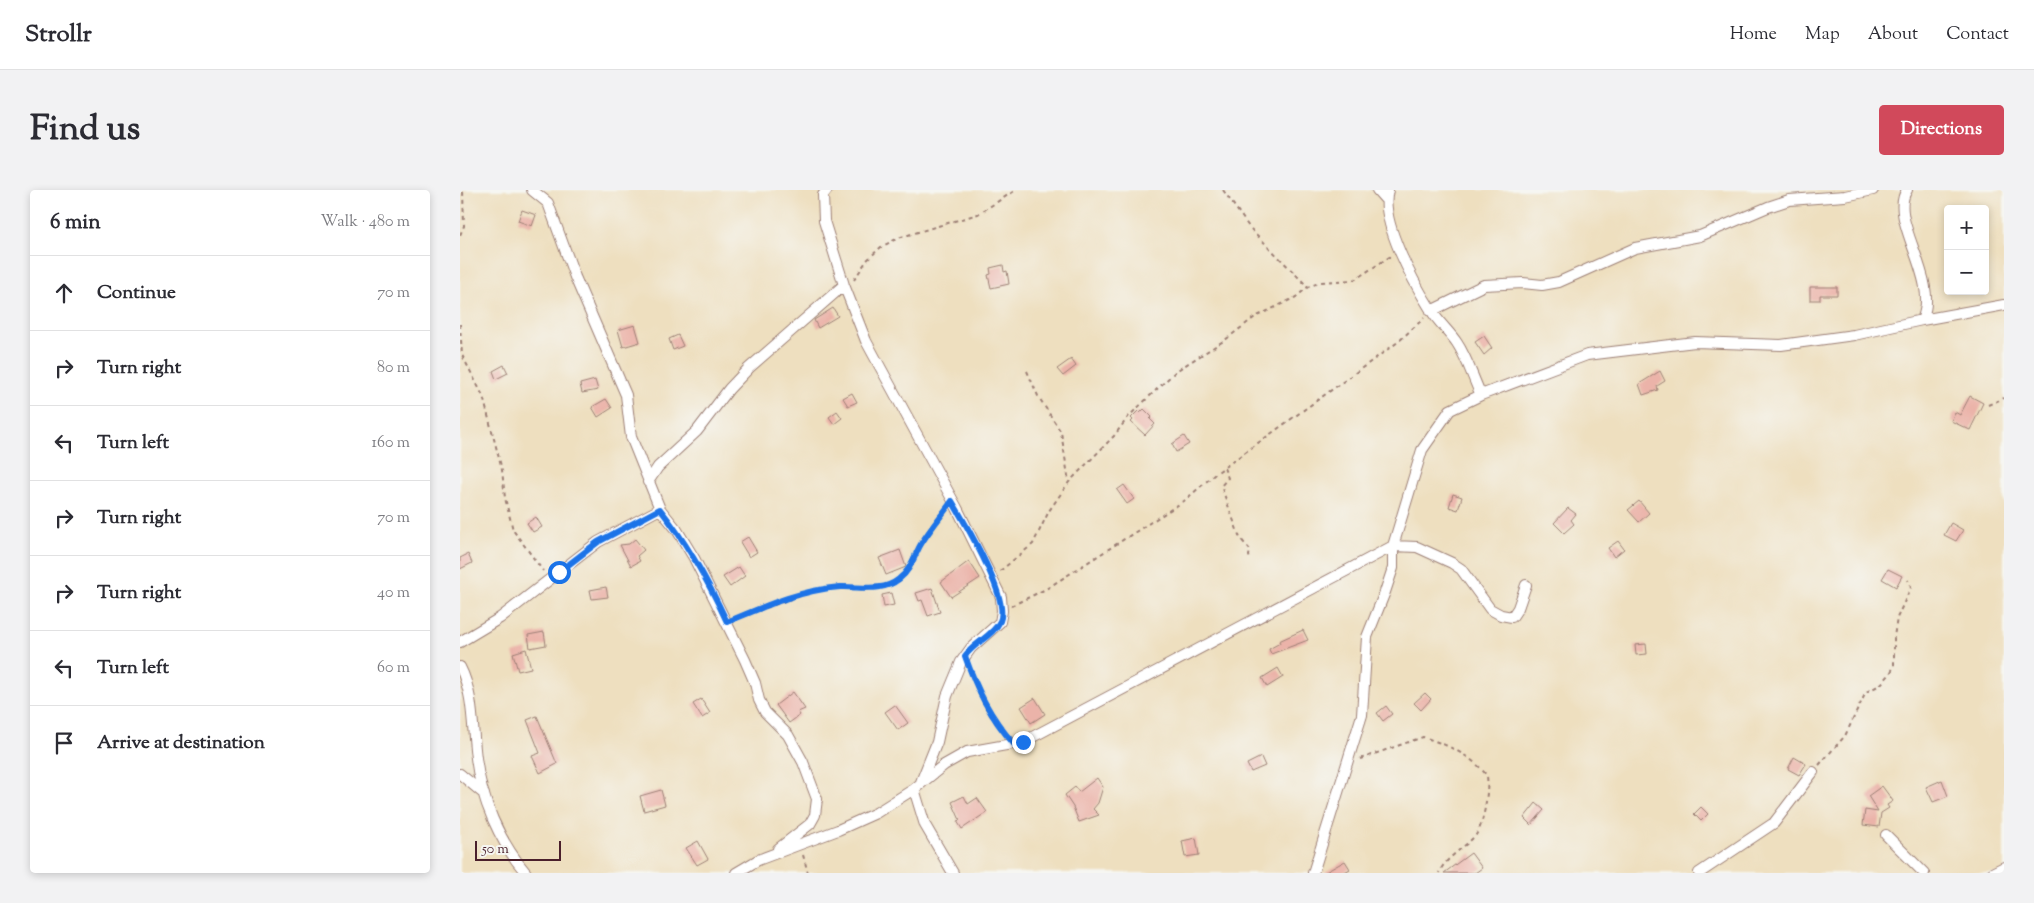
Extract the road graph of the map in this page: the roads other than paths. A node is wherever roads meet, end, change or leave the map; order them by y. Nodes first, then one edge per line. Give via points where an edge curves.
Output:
1 (532, 190) edge
2 (1377, 190) edge
3 (1872, 190) edge
4 (1907, 190) edge
5 (824, 192) edge
6 (1387, 195) edge
7 (845, 288) junction
8 (2004, 306) edge
9 (1431, 311) junction
10 (1922, 320) junction
11 (1481, 395) junction
12 (648, 482) junction
13 (660, 509) junction
14 (1393, 546) junction
15 (1526, 585) dead end
16 (460, 642) edge
17 (460, 667) edge
18 (1813, 772) road end
19 (460, 774) edge
20 (917, 786) junction
21 (484, 794) junction
22 (1886, 835) dead end
23 (776, 852) junction
24 (2004, 867) edge
25 (526, 873) edge
26 (736, 873) edge
27 (953, 873) edge
28 (1313, 873) edge
29 (1699, 873) edge
30 (1924, 873) edge
31 (1992, 873) edge

1 - 12 street via 548,203 575,277 626,395 631,437
2 - 6 street
3 - 9 street via 1845,196 1789,200 1700,236 1635,248 1559,282 1484,286
4 - 10 street via 1902,197 1903,216 1926,288 1927,309
5 - 7 street via 824,221
6 - 9 street via 1388,222
7 - 12 street via 749,368 698,431 658,467
7 - 20 street via 866,341 1001,597 1000,622 965,656 947,696 937,742
8 - 10 street
9 - 11 street via 1457,343
10 - 11 street via 1854,335 1781,345 1695,342 1587,355
11 - 14 street via 1450,410 1422,450
12 - 13 street
13 - 16 street via 598,542 500,618
13 - 23 street via 694,558 755,683 759,700 788,735 803,762 817,799 810,824
14 - 15 street via 1416,547 1452,563 1461,569 1490,609 1508,617 1512,617 1518,608
14 - 20 street via 1023,742 967,752
14 - 28 street via 1393,568 1367,637 1362,715
17 - 21 street via 468,687 476,760
18 - 29 street via 1774,824
19 - 21 street
20 - 23 street via 876,813
20 - 27 street via 925,825
21 - 25 street via 513,858
22 - 30 street
23 - 26 street
24 - 31 street

